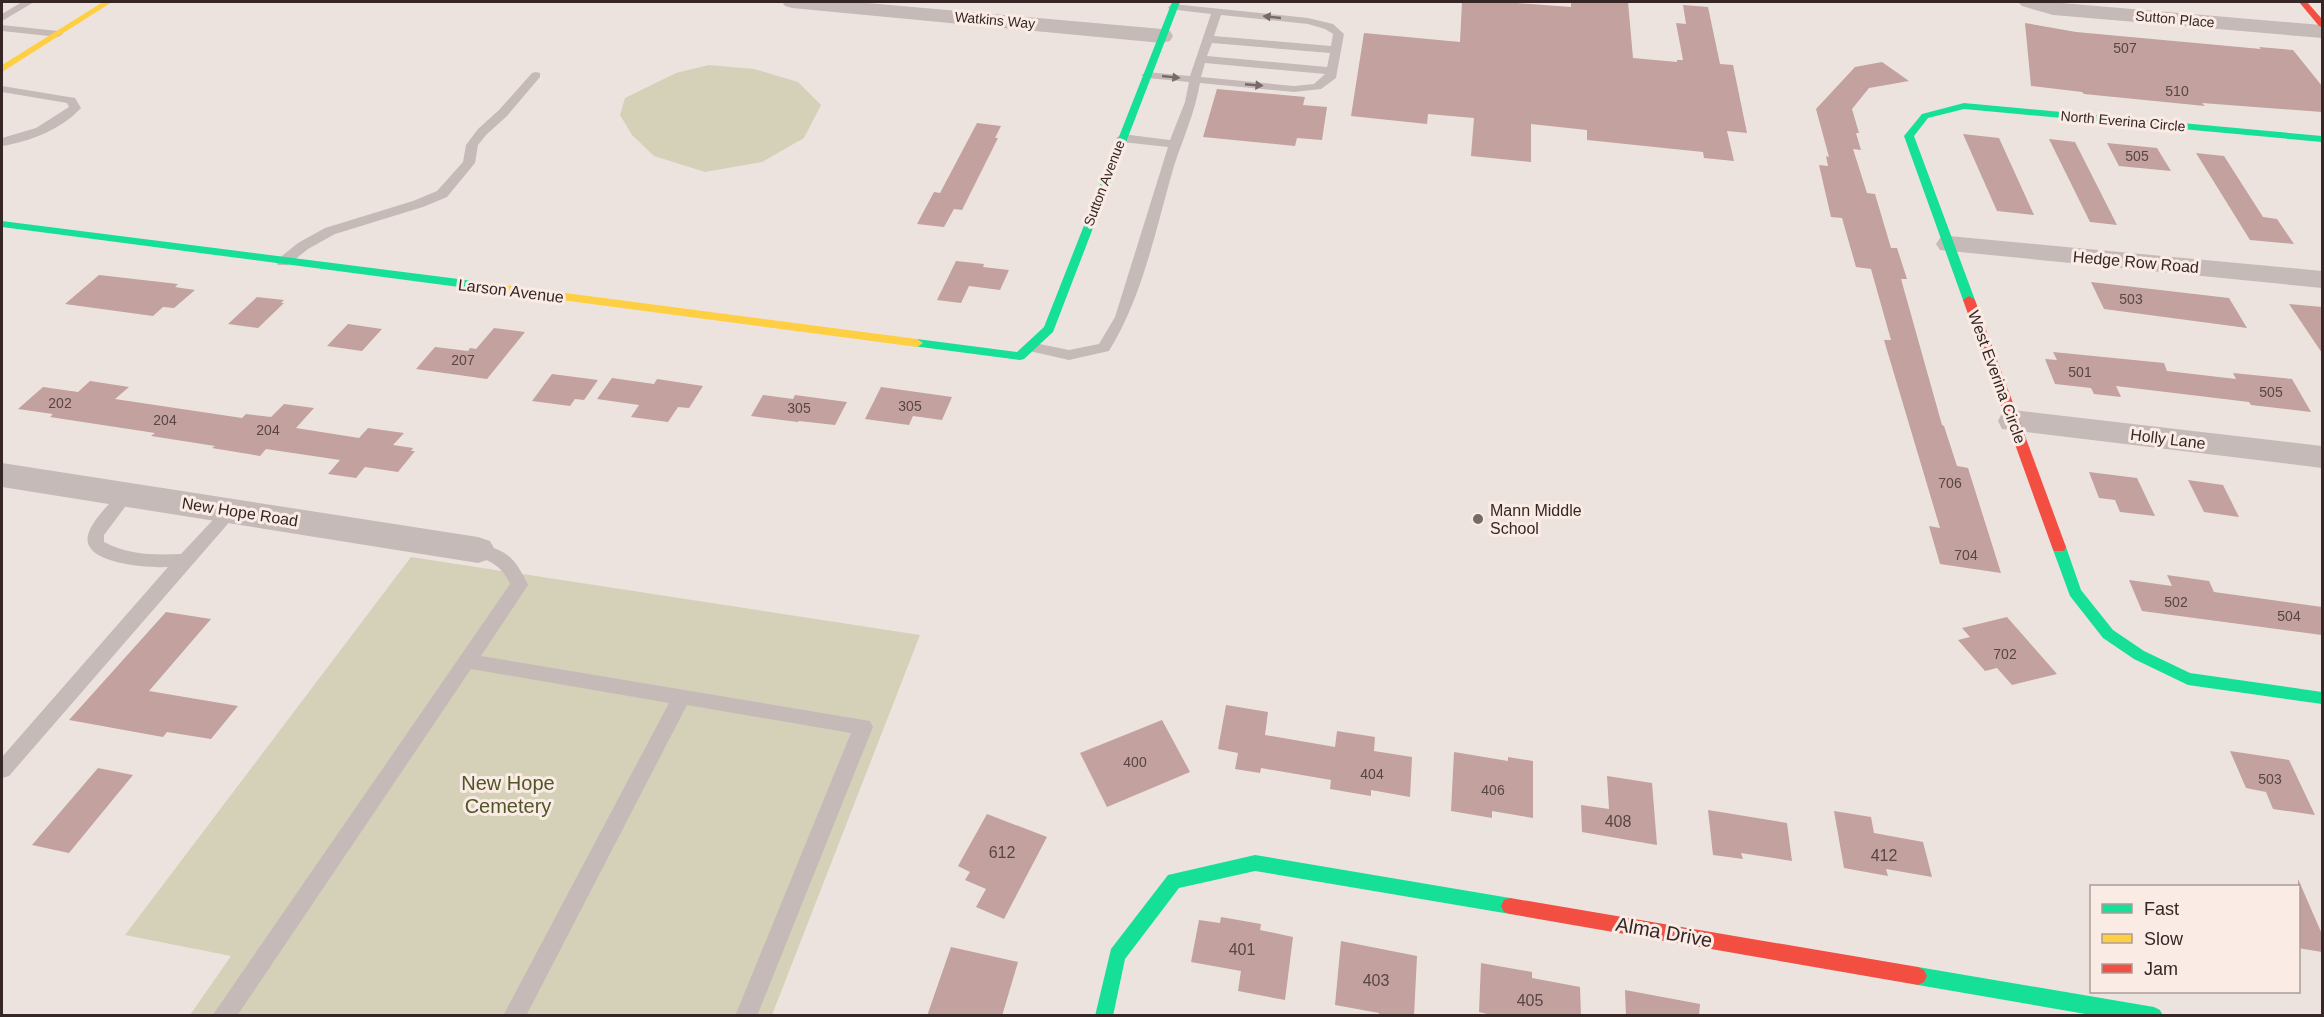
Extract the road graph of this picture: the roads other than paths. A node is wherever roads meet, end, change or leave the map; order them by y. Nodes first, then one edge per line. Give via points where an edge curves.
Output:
1 (29, 2) edge
2 (108, 2) edge
3 (792, 2) edge
4 (2029, 2) edge
5 (2303, 2) edge
6 (1174, 4) edge
7 (1216, 11) junction
8 (2, 18) edge
9 (2322, 24) edge
10 (2, 28) edge
11 (2322, 32) edge
12 (58, 34) junction
13 (1162, 36) junction
14 (1208, 39) junction
15 (1335, 50) junction
16 (1201, 58) junction
17 (2, 69) edge
18 (1331, 71) junction
19 (536, 75) dead end
20 (1147, 75) junction
21 (1196, 80) junction
22 (2, 89) edge
23 (1925, 116) joint
24 (1122, 138) junction
25 (2322, 140) edge
26 (2, 142) edge
27 (1175, 144) junction
28 (2, 224) edge
29 (1949, 244) junction
30 (283, 262) junction
31 (2322, 280) edge
32 (1025, 352) junction
33 (2013, 421) junction
34 (2322, 458) edge
35 (2, 475) edge
36 (126, 495) junction
37 (231, 511) junction
38 (478, 550) joint
39 (185, 560) junction
40 (468, 661) junction
41 (682, 697) junction
42 (2322, 698) edge
43 (2, 770) edge
44 (224, 1016) edge
45 (514, 1016) edge
46 (746, 1016) edge
47 (1104, 1016) edge
48 (2154, 1016) edge

1 - 8 lane
2 - 12 street
3 - 13 street, Watkins Way
4 - 11 street, Sutton Place via 2053,9
5 - 9 street
6 - 7 lane
6 - 13 street, Sutton Avenue
7 - 14 lane
15 -> 7 lane via 1339,34 1328,26
10 - 12 lane
12 - 17 street
13 - 20 street, Sutton Avenue
14 - 15 lane
14 - 16 lane
15 - 18 lane
16 - 18 lane
16 - 21 lane
21 -> 18 lane via 1294,89 1317,87 1330,78
19 - 30 lane via 482,132 472,145 469,163 441,194 330,231
20 -> 21 lane
20 - 24 street, Sutton Avenue
21 - 27 lane
22 - 26 lane via 58,96 71,100 75,108 44,130
23 - 25 street, North Everina Circle via 1964,106
23 - 29 street, West Everina Circle via 1909,136
24 - 27 lane
24 - 32 street, Sutton Avenue via 1049,329
27 - 32 lane via 1122,317 1104,348 1069,355
28 - 30 street, Larson Avenue
29 - 31 street, Hedge Row Road
29 - 33 street, West Everina Circle
30 - 32 street, Larson Avenue
33 - 34 street, Holly Lane
33 - 42 street, West Everina Circle via 2075,592 2108,634 2139,656 2188,679
35 - 36 street, New Hope Road
36 - 37 street, New Hope Road
36 - 39 lane via 96,534 96,546 113,556 144,562
37 - 38 street, New Hope Road
37 - 39 lane
38 - 40 lane via 497,554 510,565 519,585
39 - 43 lane
40 - 41 lane
40 - 44 lane
41 - 45 lane
41 - 46 lane via 863,727
47 - 48 street, Alma Drive via 1117,955 1174,881 1255,863

